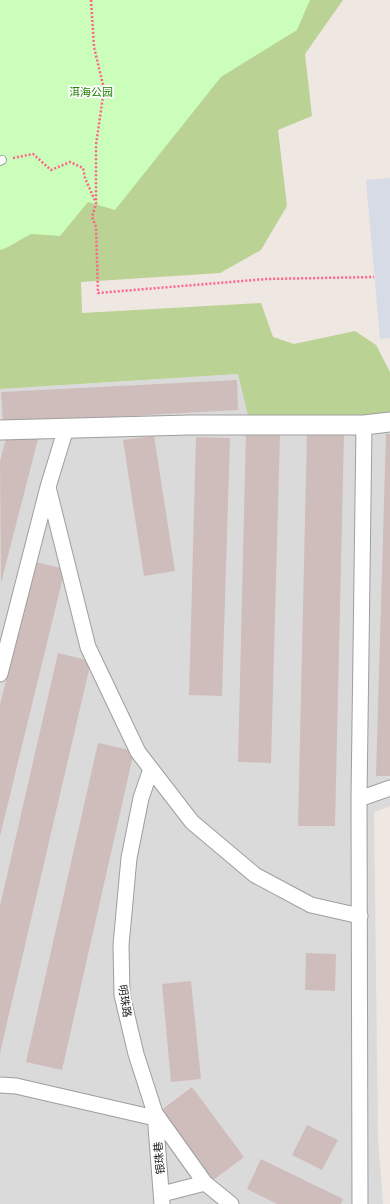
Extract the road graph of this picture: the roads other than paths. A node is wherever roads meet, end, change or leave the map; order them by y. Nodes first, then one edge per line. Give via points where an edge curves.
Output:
1 (390, 422) edge
2 (364, 425) junction
3 (66, 428) junction
4 (0, 430) edge
5 (48, 487) junction
6 (0, 674) edge
7 (151, 769) junction
8 (390, 788) edge
9 (359, 800) junction
10 (360, 916) junction
11 (0, 1085) edge
12 (155, 1115) junction
13 (205, 1183) junction
14 (162, 1199) edge
15 (231, 1204) edge
16 (360, 1204) edge

1 - 2 street
2 - 3 street
2 - 9 street
3 - 4 street
3 - 5 street
5 - 6 street
5 - 7 street via 88,647 138,752
7 - 10 street via 192,822 255,875 311,905
7 - 12 street, 明珠路 via 141,798 128,858 121,945 122,995 136,1054
8 - 9 street
9 - 10 street
10 - 16 street
11 - 12 street via 16,1086
12 - 13 street, 明珠路
12 - 14 street, 银珠巷
13 - 14 street
13 - 15 street, 明珠路

